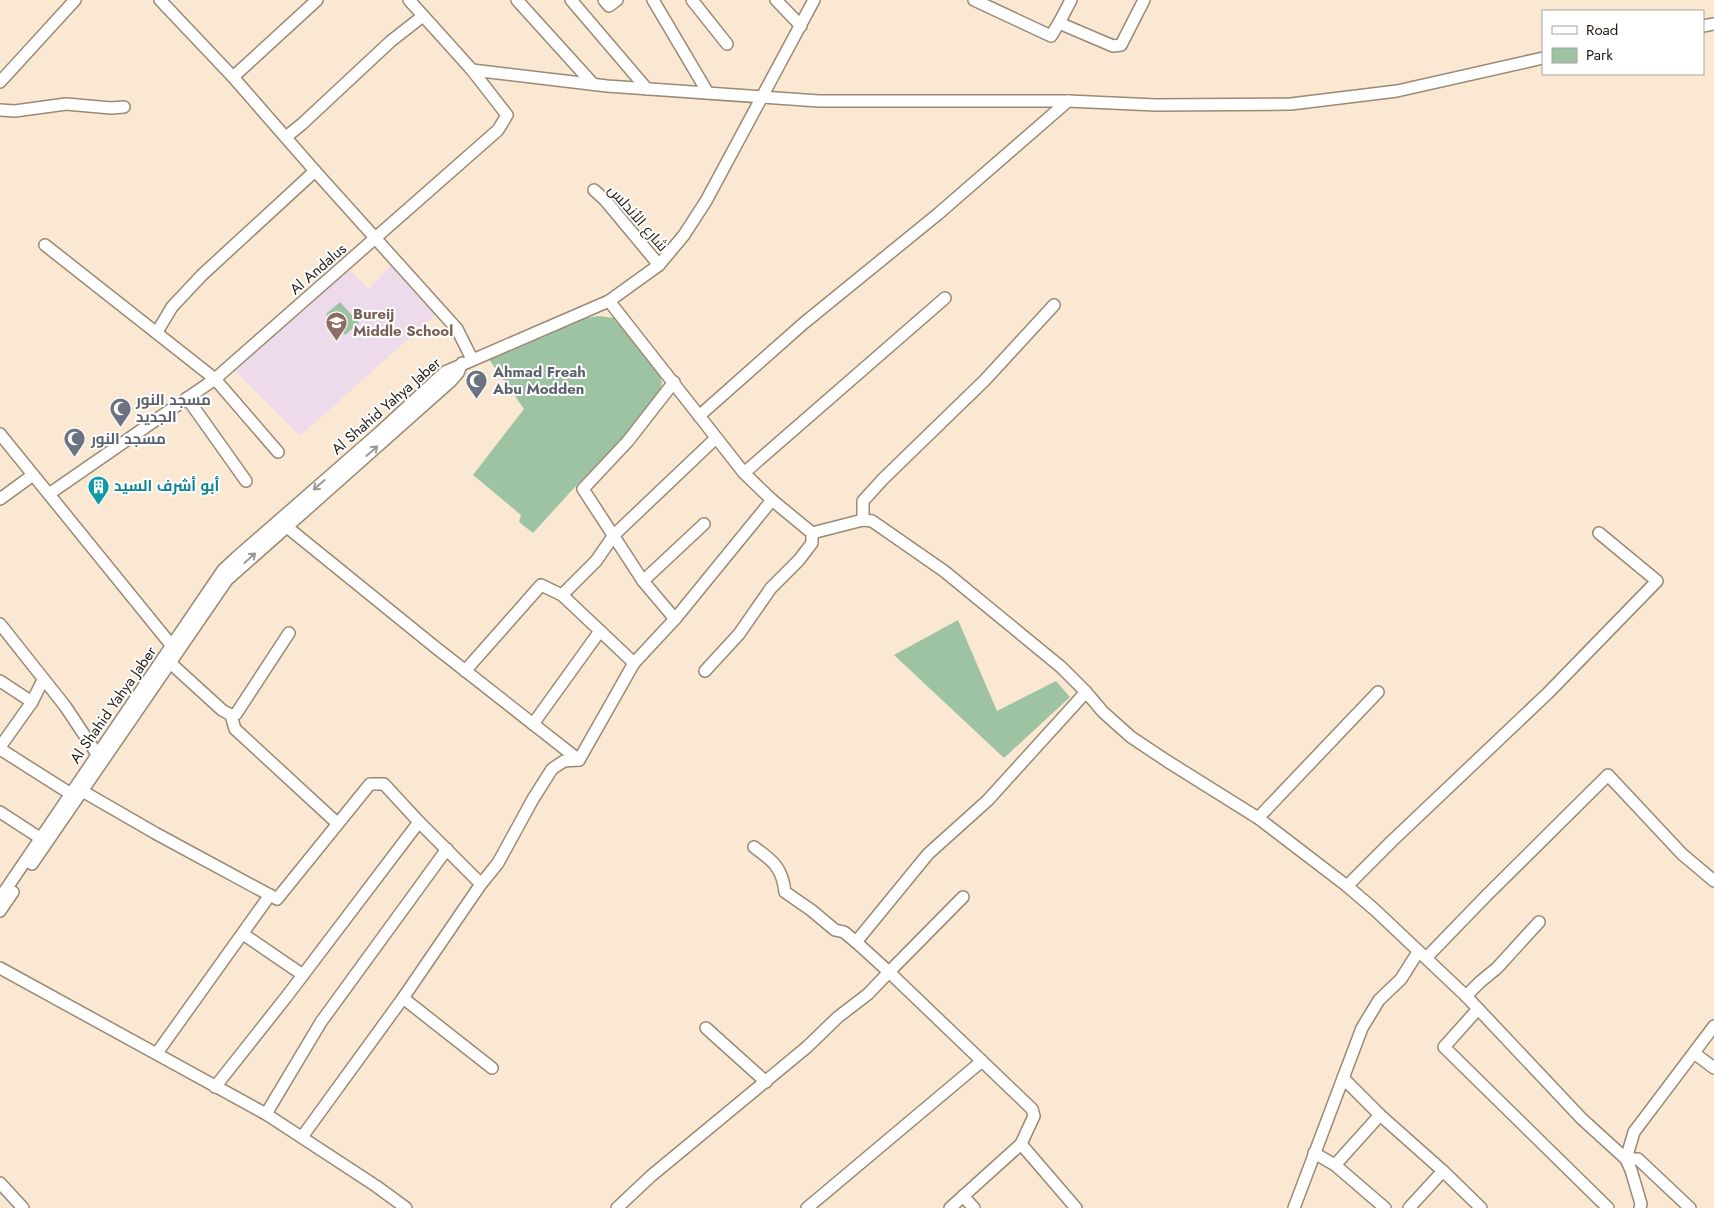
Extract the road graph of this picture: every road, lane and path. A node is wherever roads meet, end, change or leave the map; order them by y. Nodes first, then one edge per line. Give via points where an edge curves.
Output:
1 (75, 0) edge
2 (160, 0) edge
3 (317, 0) edge
4 (409, 0) edge
5 (517, 0) edge
6 (571, 0) edge
7 (604, 0) edge
8 (617, 0) edge
9 (692, 0) edge
10 (776, 0) edge
11 (814, 0) edge
12 (974, 0) edge
13 (1071, 0) edge
14 (1144, 0) edge
15 (655, 1) edge
16 (423, 16) junction
17 (1059, 23) junction
18 (801, 26) junction
19 (727, 44) dead end
20 (1542, 58) edge
21 (472, 70) junction
22 (233, 77) junction
23 (0, 82) edge
24 (593, 84) junction
25 (647, 89) junction
26 (708, 93) junction
27 (762, 98) junction
28 (1068, 101) junction
29 (124, 107) dead end
30 (0, 110) edge
31 (286, 137) junction
32 (315, 171) junction
33 (594, 190) dead end
34 (376, 238) junction
35 (44, 245) dead end
36 (659, 265) junction
37 (945, 298) dead end
38 (608, 302) junction
39 (1054, 305) dead end
40 (157, 332) junction
41 (467, 361) junction
42 (215, 379) junction
43 (674, 382) junction
44 (187, 398) junction
45 (700, 416) junction
46 (0, 434) edge
47 (716, 438) junction
48 (278, 452) dead end
49 (744, 473) junction
50 (33, 475) junction
51 (246, 481) dead end
52 (49, 494) junction
53 (0, 499) edge
54 (772, 500) junction
55 (863, 520) junction
56 (282, 523) junction
57 (704, 524) dead end
58 (812, 533) junction
59 (1599, 533) dead end
60 (614, 536) junction
61 (643, 581) junction
62 (562, 595) junction
63 (675, 619) junction
64 (0, 624) edge
65 (600, 631) junction
66 (289, 633) dead end
67 (172, 646) junction
68 (168, 660) junction
69 (634, 663) junction
70 (465, 671) junction
71 (705, 671) dead end
72 (44, 680) junction
73 (0, 681) edge
74 (1086, 692) junction
75 (1378, 692) dead end
76 (32, 702) junction
77 (231, 715) junction
78 (533, 724) junction
79 (0, 748) edge
80 (97, 754) junction
81 (579, 760) junction
82 (76, 791) junction
83 (0, 812) edge
84 (1258, 818) junction
85 (337, 822) junction
86 (419, 822) junction
87 (40, 838) junction
88 (754, 847) dead end
89 (447, 849) junction
90 (1714, 881) edge
91 (482, 884) junction
92 (1347, 886) junction
93 (270, 895) junction
94 (963, 897) dead end
95 (0, 898) edge
96 (0, 911) edge
97 (1539, 922) dead end
98 (243, 934) junction
99 (856, 942) junction
100 (1422, 955) junction
101 (0, 968) edge
102 (889, 972) junction
103 (303, 975) junction
104 (1466, 996) junction
105 (403, 998) junction
106 (1478, 1010) junction
107 (706, 1028) dead end
108 (1713, 1031) edge
109 (157, 1053) junction
110 (1694, 1053) junction
111 (982, 1061) junction
112 (492, 1068) dead end
113 (1714, 1068) edge
114 (1343, 1078) junction
115 (766, 1082) junction
116 (215, 1087) junction
117 (266, 1114) junction
118 (1380, 1116) junction
119 (302, 1137) junction
120 (1021, 1144) junction
121 (1314, 1154) junction
122 (1626, 1159) junction
123 (1335, 1165) junction
124 (1443, 1171) junction
125 (0, 1183) edge
126 (963, 1196) junction
127 (23, 1208) edge
128 (406, 1208) edge
129 (617, 1208) edge
130 (807, 1208) edge
131 (950, 1208) edge
132 (974, 1208) edge
133 (1076, 1208) edge
134 (1294, 1208) edge
135 (1385, 1208) edge
136 (1409, 1208) edge
137 (1480, 1208) edge
138 (1608, 1208) edge
139 (1640, 1208) edge
140 (1690, 1208) edge

1 - 23 street
2 - 22 street
3 - 22 street
4 - 16 street
5 - 24 street
6 - 25 street
7 - 8 street via 609,6
9 - 19 street
10 - 18 street
11 - 18 street, Al Shahid Yahya Jaber
12 - 17 street via 1051,36
13 - 17 street
14 - 17 street via 1121,45 1113,46
15 - 26 street
16 - 21 street
16 - 31 street
18 - 27 street, Al Shahid Yahya Jaber
20 - 28 street via 1396,91 1291,104 1156,105
21 - 24 street
21 - 34 street, Al Andalus via 507,115 498,130
22 - 31 street
24 - 25 street
25 - 26 street
26 - 27 street
27 - 28 street
27 - 36 street, Al Shahid Yahya Jaber via 706,201
28 - 45 street via 938,214 804,323
29 - 30 street via 66,104
31 - 32 street
32 - 34 street
32 - 40 street via 202,276 172,307
33 - 36 street, شارع الأندلس
34 - 41 street via 457,328
34 - 42 street, Al Andalus
35 - 40 street
36 - 38 street, Al Shahid Yahya Jaber
37 - 49 street
38 - 41 street, Al Shahid Yahya Jaber
38 - 43 street
39 - 55 street via 986,380 863,501
40 - 42 street
41 - 56 street, Al Shahid Yahya Jaber via 445,372
42 - 44 street, Al Andalus
42 - 48 street
43 - 45 street
43 - 60 street via 628,441 583,489
44 - 51 street
44 - 52 street, Al Andalus
45 - 47 street
46 - 50 street
47 - 49 street
47 - 60 street
49 - 54 street
50 - 52 street
50 - 53 street
52 - 67 street
54 - 58 street
54 - 63 street
55 - 58 street
55 - 74 street via 872,521 944,571
56 - 67 street, Al Shahid Yahya Jaber via 224,570
68 -> 56 street, Al Shahid Yahya Jaber via 227,580
56 - 70 street
57 - 61 street
58 - 71 street via 812,543 799,560 771,588 739,634
59 - 92 street via 1657,581 1548,693
60 - 61 street
60 - 62 street via 596,561
61 - 63 street
62 - 65 street
62 - 70 street via 541,585
63 - 69 street
64 - 72 street
65 - 69 street
65 - 78 street
66 - 77 street via 236,714
67 - 68 street, Al Shahid Yahya Jaber
68 - 77 street
68 - 80 street, Al Shahid Yahya Jaber
68 - 82 street, Al Shahid Yahya Jaber
69 - 81 street
70 - 78 street
72 - 76 street
72 - 80 street
73 - 76 street
74 - 84 street via 1130,737
74 - 99 street via 988,800 928,854
75 - 84 street
76 - 79 street
77 - 85 street via 235,729
78 - 81 street
79 - 82 street
80 - 82 street, Al Shahid Yahya Jaber
81 - 91 street via 564,761 552,769 498,863
82 - 87 street, Al Shahid Yahya Jaber
82 - 93 street
82 - 96 street, Al Shahid Yahya Jaber
83 - 87 street
84 - 92 street
85 - 86 street via 370,784 384,784
85 - 93 street via 277,899
86 - 89 street
86 - 103 street
87 - 95 street, Al Shahid Yahya Jaber
88 - 99 street via 777,867 783,877 785,892 834,930 844,932
89 - 91 street
89 - 117 street via 321,1022
90 - 100 street via 1682,854 1608,775
91 - 105 street
92 - 100 street
93 - 98 street
94 - 102 street
97 - 104 street
98 - 103 street
98 - 109 street
99 - 102 street
100 - 104 street
100 - 114 street via 1378,1000 1362,1028
101 - 109 street
102 - 111 street
102 - 115 street via 808,1048
103 - 116 street
104 - 106 street
105 - 112 street
105 - 119 street
106 - 122 street via 1582,1119
106 - 138 street via 1444,1047
107 - 115 street
108 - 110 street
109 - 116 street
110 - 113 street
110 - 122 street via 1634,1132
111 - 120 street via 1032,1110 1034,1116
111 - 130 street
114 - 118 street
114 - 121 street
115 - 129 street
116 - 117 street
117 - 119 street
118 - 123 street
118 - 124 street
119 - 128 street
120 - 126 street
120 - 133 street
121 - 123 street
121 - 134 street
122 - 139 street
122 - 140 street via 1638,1159
123 - 135 street
124 - 136 street
124 - 137 street
125 - 127 street
126 - 131 street
126 - 132 street

